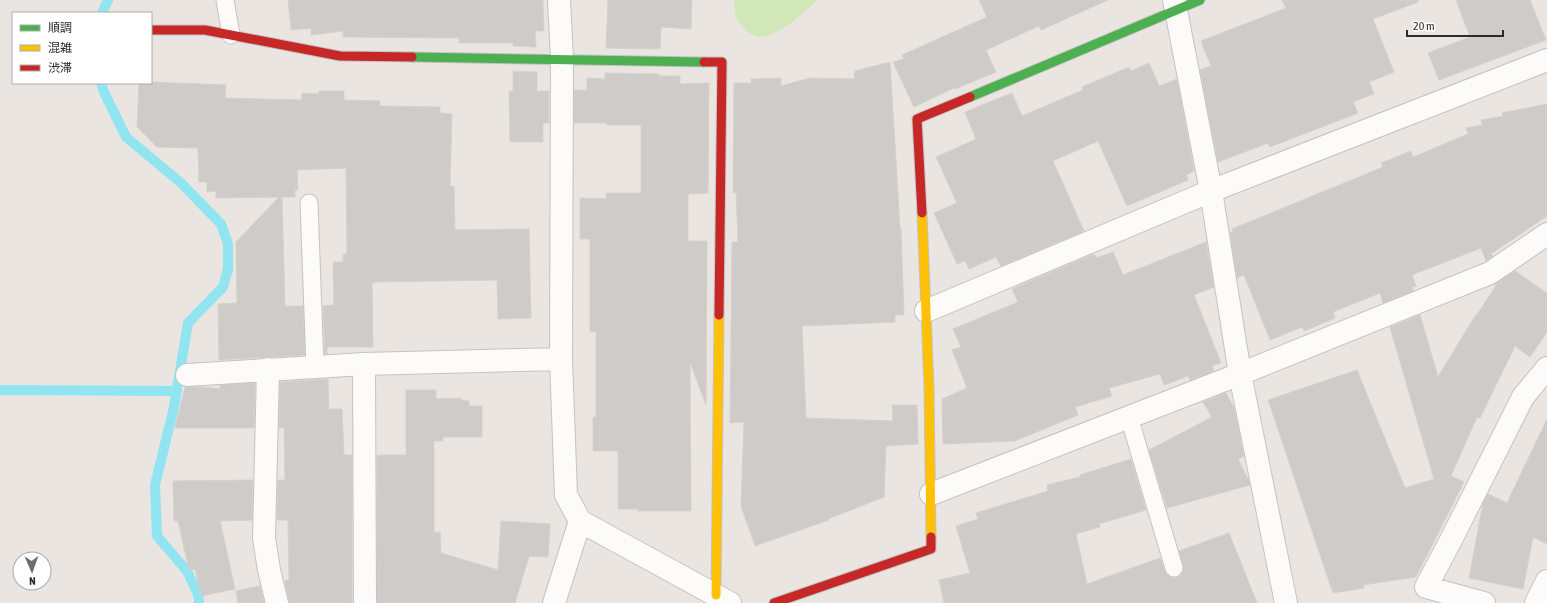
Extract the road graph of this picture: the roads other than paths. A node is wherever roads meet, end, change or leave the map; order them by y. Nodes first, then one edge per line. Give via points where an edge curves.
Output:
1 (224, 0) edge
2 (559, 0) edge
3 (1200, 0) edge
4 (1175, 5) edge
5 (152, 30) edge
6 (231, 35) junction
7 (562, 59) junction
8 (1547, 60) edge
9 (1211, 191) junction
10 (309, 203) dead end
11 (1547, 234) edge
12 (926, 311) junction
13 (561, 359) junction
14 (364, 364) junction
15 (315, 367) junction
16 (1547, 368) edge
17 (268, 369) junction
18 (1240, 374) junction
19 (187, 375) dead end
20 (1129, 417) junction
21 (931, 494) junction
22 (580, 521) junction
23 (1174, 568) dead end
24 (1547, 581) edge
25 (723, 599) edge
26 (277, 603) edge
27 (365, 603) edge
28 (554, 603) edge
29 (774, 603) edge
30 (1286, 603) edge
31 (1484, 603) edge
32 (1536, 603) edge

1 - 6 lane
2 - 7 street
3 - 4 street
4 - 9 street
4 - 12 street via 1012,80 917,119
5 - 6 street via 205,30
6 - 7 street via 340,56
7 - 13 street
7 - 25 street via 722,62
8 - 9 street
9 - 12 street
9 - 18 street
10 - 15 lane
11 - 18 street via 1490,274
12 - 21 street
13 - 14 street
13 - 22 street via 566,495
14 - 15 street
14 - 27 street
15 - 17 street
16 - 31 street via 1523,397 1426,587
17 - 19 street
17 - 26 street via 264,538
18 - 20 street
18 - 30 street
20 - 21 street
20 - 23 lane
21 - 29 street via 931,549
22 - 25 street
22 - 28 street
24 - 32 street

